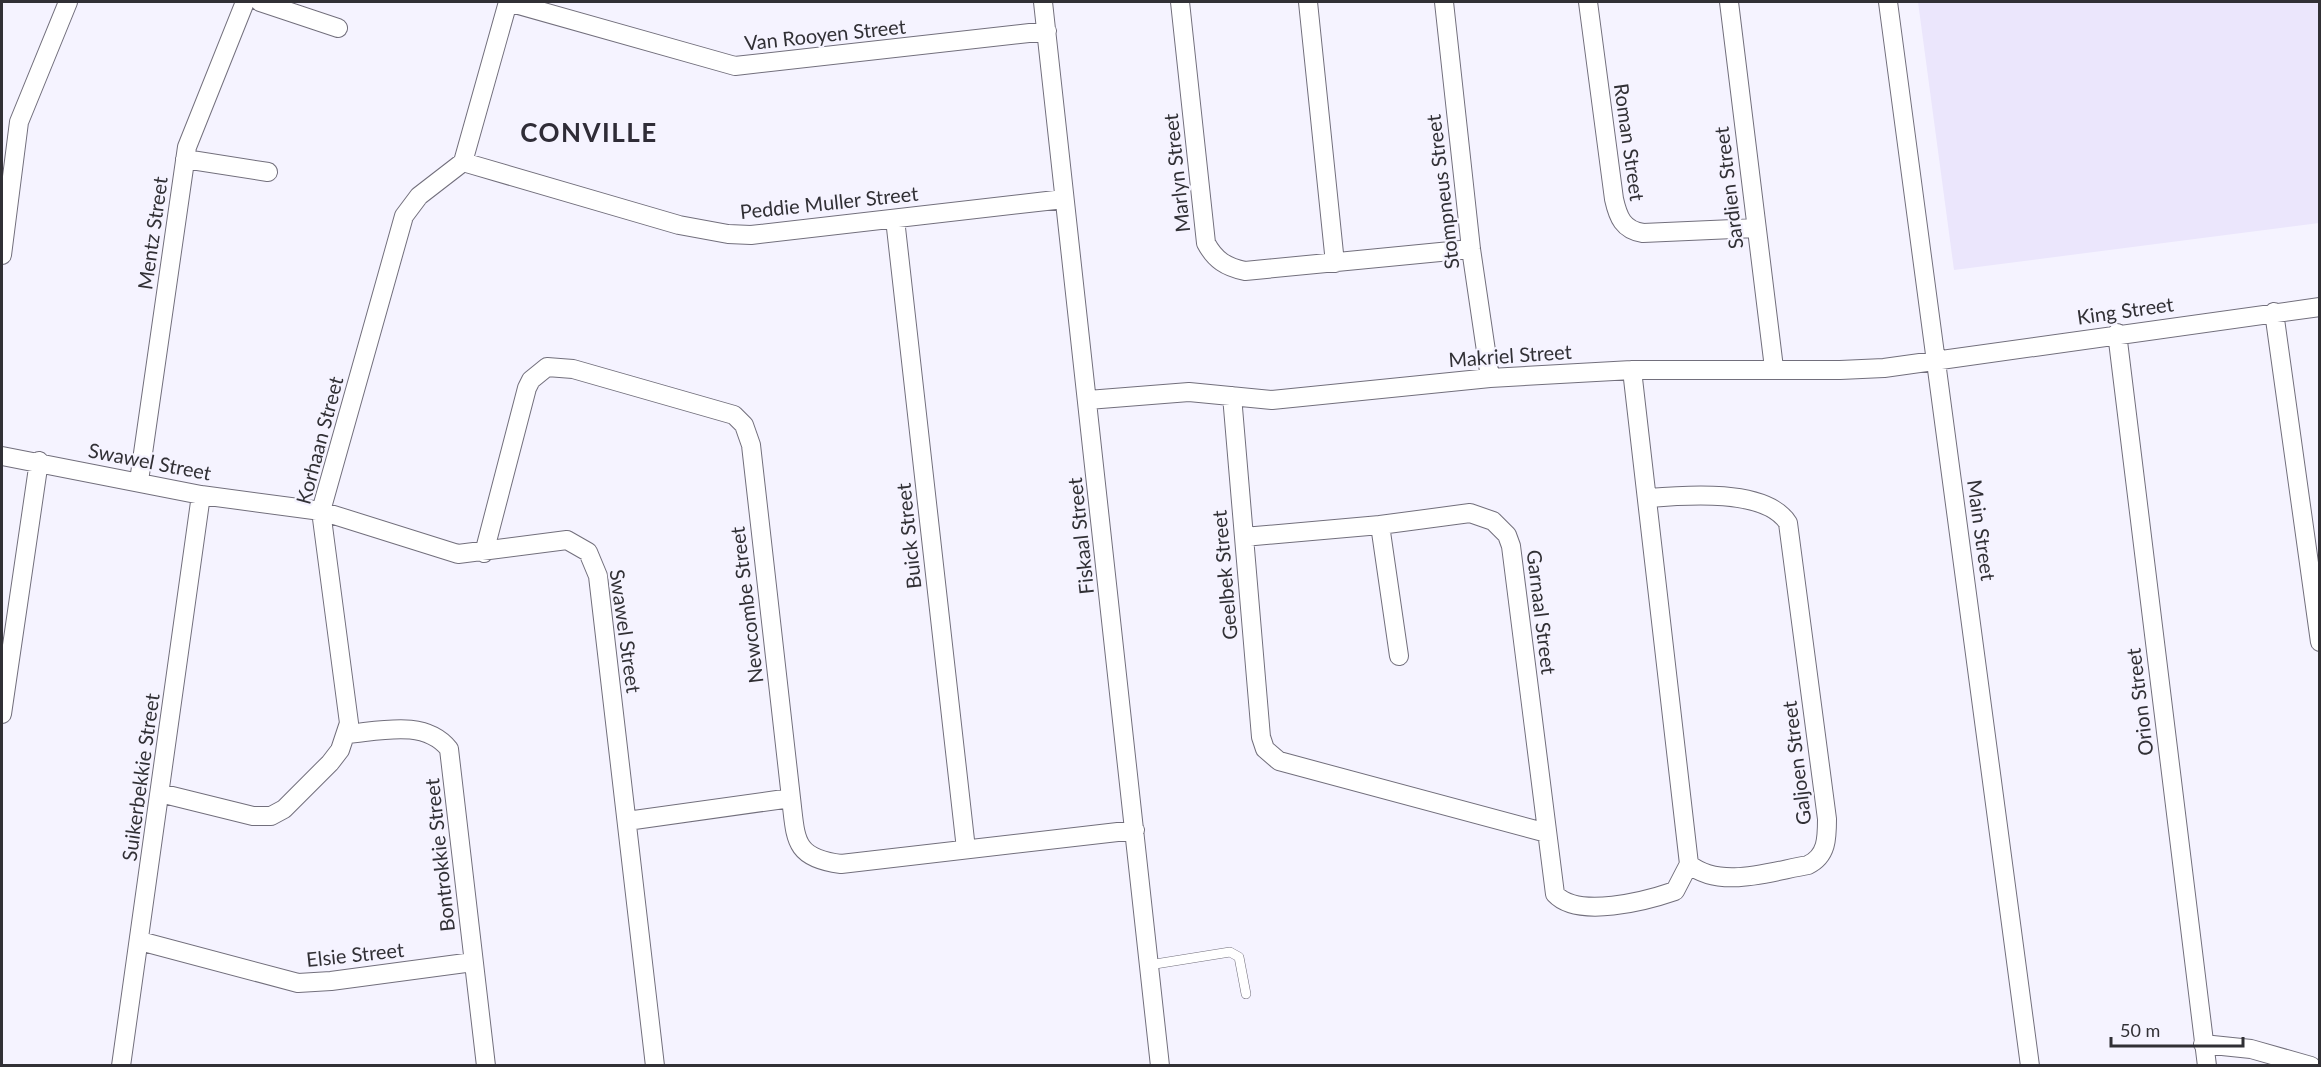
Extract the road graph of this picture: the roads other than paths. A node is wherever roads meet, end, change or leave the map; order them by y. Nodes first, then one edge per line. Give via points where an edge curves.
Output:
1 (68, 2) edge
2 (245, 2) edge
3 (260, 2) edge
4 (508, 2) edge
5 (1043, 2) edge
6 (1180, 2) edge
7 (1308, 2) edge
8 (1444, 2) edge
9 (1588, 2) edge
10 (1729, 2) edge
11 (1888, 2) edge
12 (338, 28) dead end
13 (1047, 31) junction
14 (10, 121) edge
15 (185, 159) junction
16 (463, 162) junction
17 (268, 172) dead end
18 (1064, 199) junction
19 (895, 219) junction
20 (1756, 228) junction
21 (1471, 249) junction
22 (2, 255) edge
23 (1335, 263) junction
24 (2319, 307) edge
25 (2274, 312) junction
26 (2117, 333) junction
27 (1937, 362) junction
28 (1774, 368) junction
29 (1632, 370) junction
30 (1490, 378) junction
31 (1232, 396) junction
32 (1088, 400) junction
33 (2, 456) edge
34 (39, 461) junction
35 (139, 481) junction
36 (201, 495) junction
37 (1648, 498) junction
38 (321, 511) junction
39 (1380, 525) junction
40 (1244, 537) junction
41 (484, 553) junction
42 (2319, 642) edge
43 (1399, 656) dead end
44 (2, 714) edge
45 (347, 734) junction
46 (160, 793) junction
47 (790, 798) junction
48 (627, 821) junction
49 (1135, 830) junction
50 (1547, 833) junction
51 (966, 849) junction
52 (1689, 864) junction
53 (140, 941) junction
54 (473, 962) junction
55 (1149, 965) junction
56 (1246, 994) dead end
57 (2203, 1044) junction
58 (121, 1065) edge
59 (486, 1065) edge
60 (655, 1065) edge
61 (1160, 1065) edge
62 (2030, 1065) edge
63 (2207, 1065) edge
64 (2311, 1065) edge

1 - 14 street
2 - 15 street, Mentz Street
3 - 12 street
4 - 13 street, Van Rooyen Street via 735,66
4 - 16 street
5 - 13 street, Fiskaal Street
6 - 23 street, Marlyn Street via 1206,243 1210,250 1222,263 1245,271
7 - 23 street
8 - 21 street, Stompneus Street
9 - 20 street, Roman Street via 1614,199 1622,223 1643,233
10 - 20 street, Sardien Street
11 - 27 street, Main Street
13 - 18 street, Fiskaal Street
14 - 22 street
15 - 17 street
15 - 35 street, Mentz Street
16 - 19 street, Peddie Muller Street via 679,225 728,234 751,235
16 - 38 street, Korhaan Street via 419,196 404,216
18 - 19 street, Peddie Muller Street
18 - 32 street, Fiskaal Street
19 - 51 street, Buick Street
20 - 28 street, Sardien Street
21 - 23 street, Marlyn Street
21 - 30 street, Stompneus Street
24 - 25 street, King Street
25 - 26 street, King Street
25 - 42 street
26 - 27 street, King Street
26 - 57 street, Orion Street
27 - 28 street, Makriel Street via 1840,370
27 - 62 street, Main Street
28 - 29 street, Makriel Street
29 - 30 street, Makriel Street
29 - 37 street
30 - 31 street, Makriel Street via 1299,399
31 - 32 street, Makriel Street via 1172,392
31 - 40 street, Geelbek Street
32 - 49 street, Fiskaal Street
33 - 34 street, Swawel Street
34 - 35 street, Swawel Street
34 - 44 street
35 - 36 street, Swawel Street
36 - 38 street, Swawel Street
36 - 46 street, Suikerbekkie Street
37 - 52 street
37 - 52 street, Galjoen Street via 1684,495 1752,500 1775,510 1788,523 1827,819 1825,848 1808,865 1730,878 1704,874
38 - 41 street, Swawel Street via 445,552
38 - 45 street, Korhaan Street via 350,723
39 - 40 street, Garnaal Street
39 - 43 street
39 - 50 street, Garnaal Street via 1477,514 1493,521 1507,535
40 - 50 street, Geelbek Street via 1264,749 1279,761
41 - 47 street, Newcombe Street via 527,388 547,368 573,369 734,415 744,425 751,445
41 - 48 street, Swawel Street via 567,540 588,552 593,561 598,576
45 - 46 street, Korhaan Street via 330,763 272,816 263,818
45 - 54 street, Bontrokkie Street via 424,731 449,749
46 - 53 street, Suikerbekkie Street
47 - 48 street
47 - 51 street, Newcombe Street via 797,842 807,853 827,862 841,864
48 - 60 street, Swawel Street
49 - 51 street, Newcombe Street
49 - 55 street, Fiskaal Street
50 - 52 street, Garnaal Street via 1555,894 1576,906 1640,902 1675,891
53 - 54 street, Elsie Street via 298,982
53 - 58 street, Suikerbekkie Street
54 - 59 street, Bontrokkie Street
55 - 56 lane via 1235,953
55 - 61 street, Fiskaal Street
57 - 63 street, Orion Street
57 - 64 street via 2251,1049

